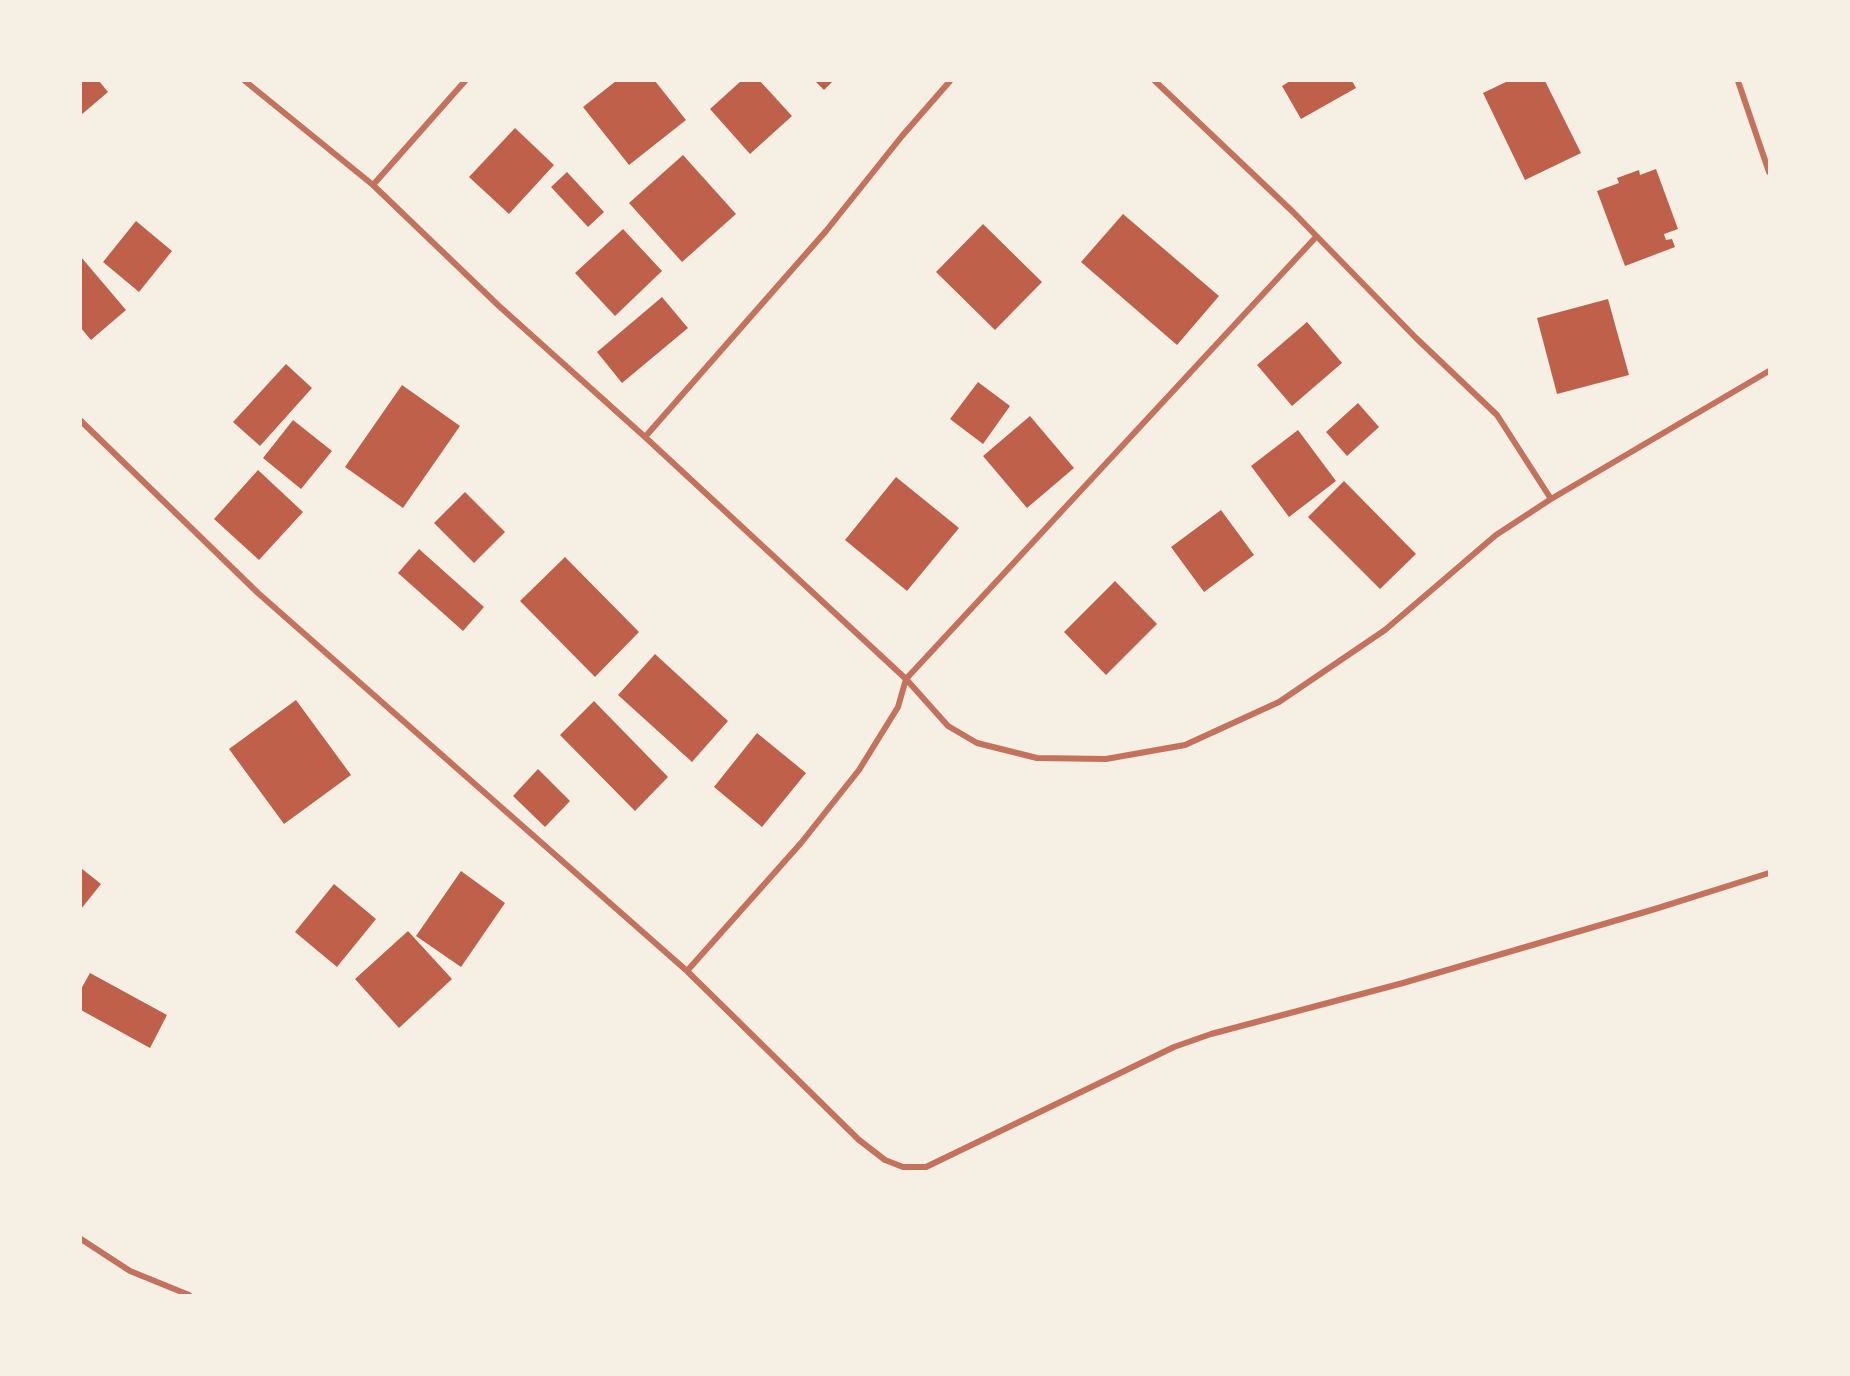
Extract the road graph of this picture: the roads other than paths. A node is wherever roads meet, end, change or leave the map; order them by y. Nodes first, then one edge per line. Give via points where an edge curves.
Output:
1 (245, 81) edge
2 (465, 81) edge
3 (950, 81) edge
4 (1155, 81) edge
5 (1738, 81) edge
6 (1769, 172) edge
7 (374, 185) junction
8 (1316, 237) junction
9 (1769, 371) edge
10 (81, 422) edge
11 (645, 437) junction
12 (1551, 499) junction
13 (906, 679) junction
14 (1769, 873) edge
15 (687, 971) junction
16 (81, 1239) edge
17 (189, 1295) edge

1 - 7 street
2 - 7 street
3 - 11 street via 826,231
4 - 8 street
5 - 6 street
7 - 11 street via 499,306
8 - 12 street via 1497,415
8 - 13 street
9 - 12 street
10 - 15 street via 258,594
11 - 13 street
12 - 13 street via 1497,536 1385,630 1279,702 1185,745 1106,759 1037,758 977,743 948,726
13 - 15 street via 898,707 859,771
14 - 15 street via 1174,1047 926,1167 903,1167 885,1160 859,1140
16 - 17 street via 130,1271

